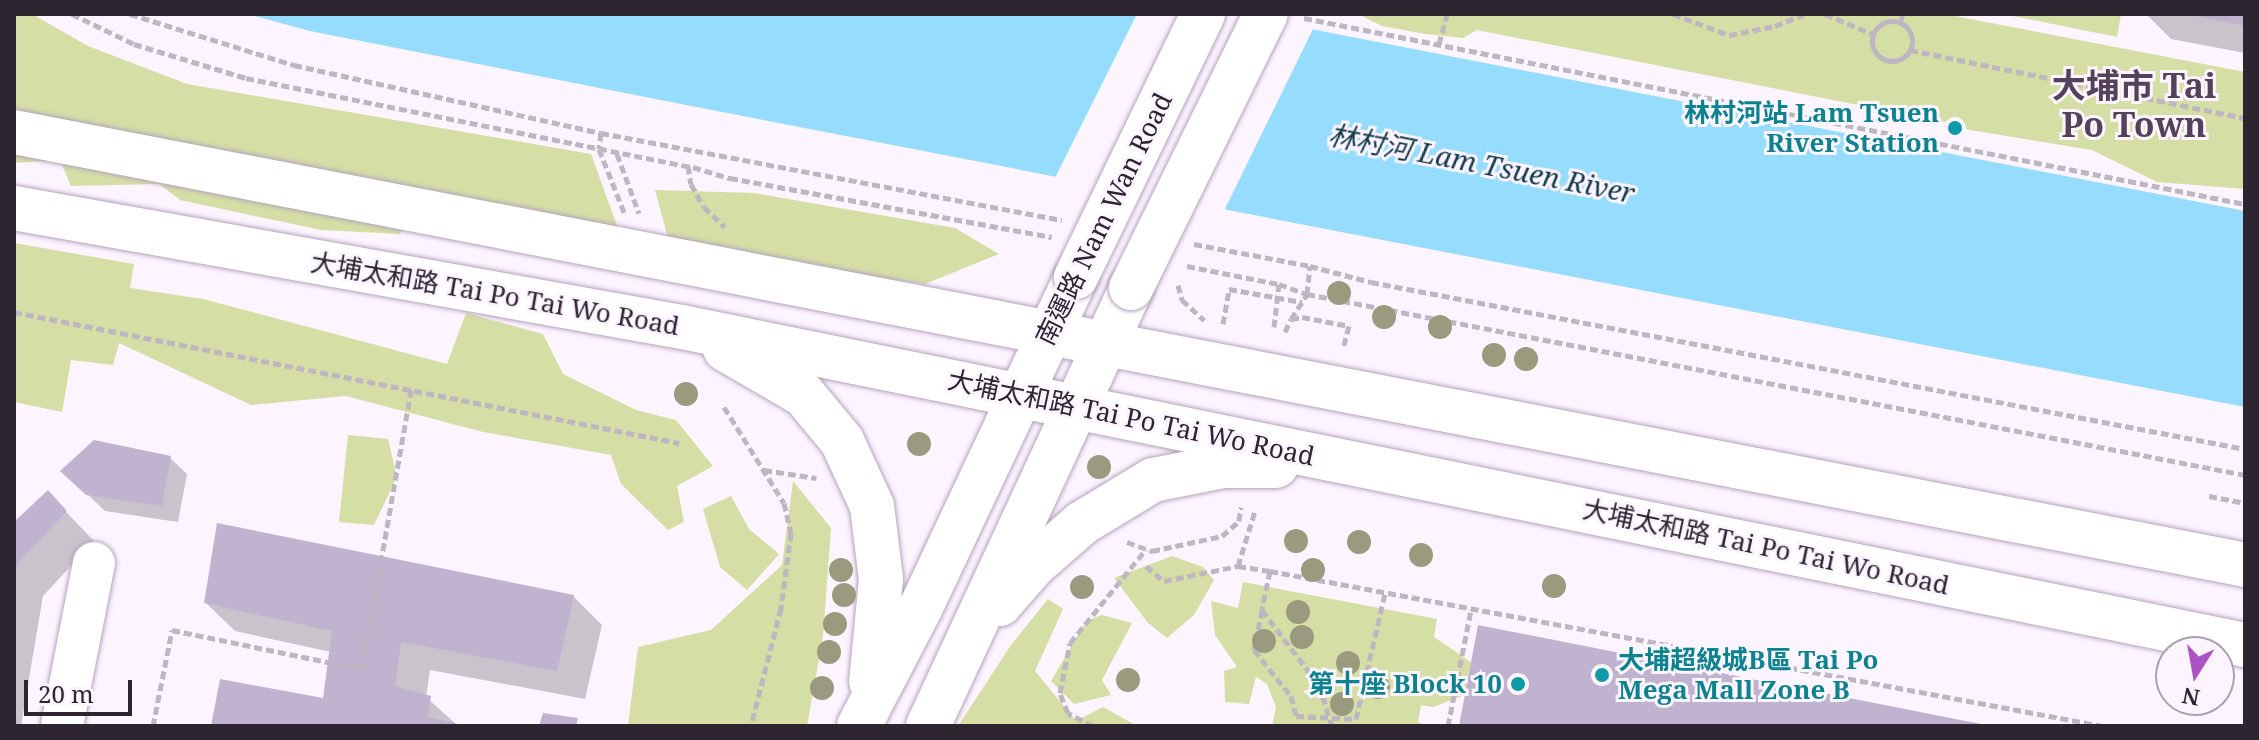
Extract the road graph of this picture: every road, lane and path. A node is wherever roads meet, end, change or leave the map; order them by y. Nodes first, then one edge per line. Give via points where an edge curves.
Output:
1 (72, 14) edge
2 (130, 14) edge
3 (1203, 14) edge
4 (1447, 14) edge
5 (1673, 14) edge
6 (1804, 14) edge
7 (1825, 14) edge
8 (1903, 14) edge
9 (1283, 16) edge
10 (1900, 23) junction
11 (1873, 34) junction
12 (1439, 44) junction
13 (1910, 50) junction
14 (2245, 118) edge
15 (14, 132) edge
16 (601, 133) junction
17 (599, 149) junction
18 (617, 154) junction
19 (688, 166) junction
20 (2245, 204) edge
21 (14, 208) edge
22 (625, 214) dead end
23 (1077, 223) dead end
24 (643, 225) dead end
25 (729, 230) dead end
26 (1186, 243) dead end
27 (1070, 258) junction
28 (1177, 264) dead end
29 (1310, 266) junction
30 (1279, 284) junction
31 (1307, 294) junction
32 (1277, 298) junction
33 (1182, 300) dead end
34 (1302, 302) junction
35 (14, 312) edge
36 (1291, 319) junction
37 (1223, 324) junction
38 (682, 327) junction
39 (1238, 327) dead end
40 (1048, 333) junction
41 (1104, 344) junction
42 (1330, 345) dead end
43 (411, 390) junction
44 (1020, 394) junction
45 (1076, 406) junction
46 (724, 407) dead end
47 (679, 443) dead end
48 (2245, 449) edge
49 (1371, 467) junction
50 (764, 470) junction
51 (2245, 475) edge
52 (820, 479) dead end
53 (2209, 496) dead end
54 (2245, 503) edge
55 (1241, 507) dead end
56 (1255, 511) dead end
57 (1118, 539) dead end
58 (1146, 549) junction
59 (94, 563) dead end
60 (2245, 565) edge
61 (1146, 566) dead end
62 (1238, 566) junction
63 (1270, 571) junction
64 (1385, 593) junction
65 (1262, 610) junction
66 (1471, 610) junction
67 (974, 633) junction
68 (2245, 645) edge
69 (864, 717) edge
70 (1330, 717) junction
71 (62, 726) edge
72 (153, 726) edge
73 (751, 726) edge
74 (928, 726) edge
75 (1093, 726) edge
76 (1332, 726) edge
77 (1448, 726) edge
78 (2103, 726) edge

1 - 17 path via 134,44 246,78
2 - 16 path via 294,65
3 - 27 main road, 南運路 Nam Wan Road, bridge
4 - 12 path
5 - 6 path via 1729,35
7 - 11 path
8 - 10 path
9 - 12 path
9 - 41 main road, 南運路 Nam Wan Road, bridge
10 - 11 path via 1882,24
10 - 13 path via 1910,32
11 - 13 path via 1873,47 1881,57 1894,61
12 - 20 path
13 - 14 path
15 - 40 main road
16 - 17 path
16 - 23 path
17 - 18 path
17 - 22 path
18 - 19 path
18 - 24 path
19 - 25 path via 704,207
19 - 27 path
21 - 38 main road, 大埔太和路 Tai Po Tai Wo Road
26 - 29 path
27 - 40 main road, 南運路 Nam Wan Road
28 - 30 path
29 - 31 path
29 - 48 path
30 - 31 path
30 - 32 path
31 - 34 path
31 - 51 path
32 - 34 path
32 - 36 path via 1271,330 1285,334
32 - 37 path via 1229,289
33 - 37 path via 1202,319
34 - 36 path
35 - 43 path
36 - 42 path via 1349,326 1346,348
37 - 39 path
38 - 44 main road, 大埔太和路 Tai Po Tai Wo Road
38 - 69 main road via 804,395 842,441 872,506 881,579
40 - 41 main road
40 - 44 main road, 南運路 Nam Wan Road
41 - 45 main road, 南運路 Nam Wan Road
41 - 60 main road
43 - 47 path
43 - 72 path via 362,669 172,630
44 - 45 main road, 大埔太和路 Tai Po Tai Wo Road
44 - 69 main road, 南運路 Nam Wan Road
45 - 49 main road, 大埔太和路 Tai Po Tai Wo Road
45 - 67 main road, 南運路 Nam Wan Road
46 - 50 path
49 - 67 main road via 1224,466 1153,480 1082,523 1033,566
49 - 68 main road, 大埔太和路 Tai Po Tai Wo Road
50 - 52 path
50 - 73 path via 784,503 791,533 781,608
53 - 54 path
55 - 58 path via 1239,521 1222,536 1187,547
56 - 62 path
57 - 58 path
58 - 75 path via 1070,643 1060,693 1068,713
59 - 71 lane
61 - 62 path via 1164,581
62 - 63 path
63 - 64 path
63 - 65 path
64 - 66 path
64 - 70 path via 1356,719
65 - 70 path via 1319,685
65 - 70 path via 1254,650 1291,696 1296,716
66 - 77 path
66 - 78 path
67 - 74 main road, 南運路 Nam Wan Road
70 - 76 path

